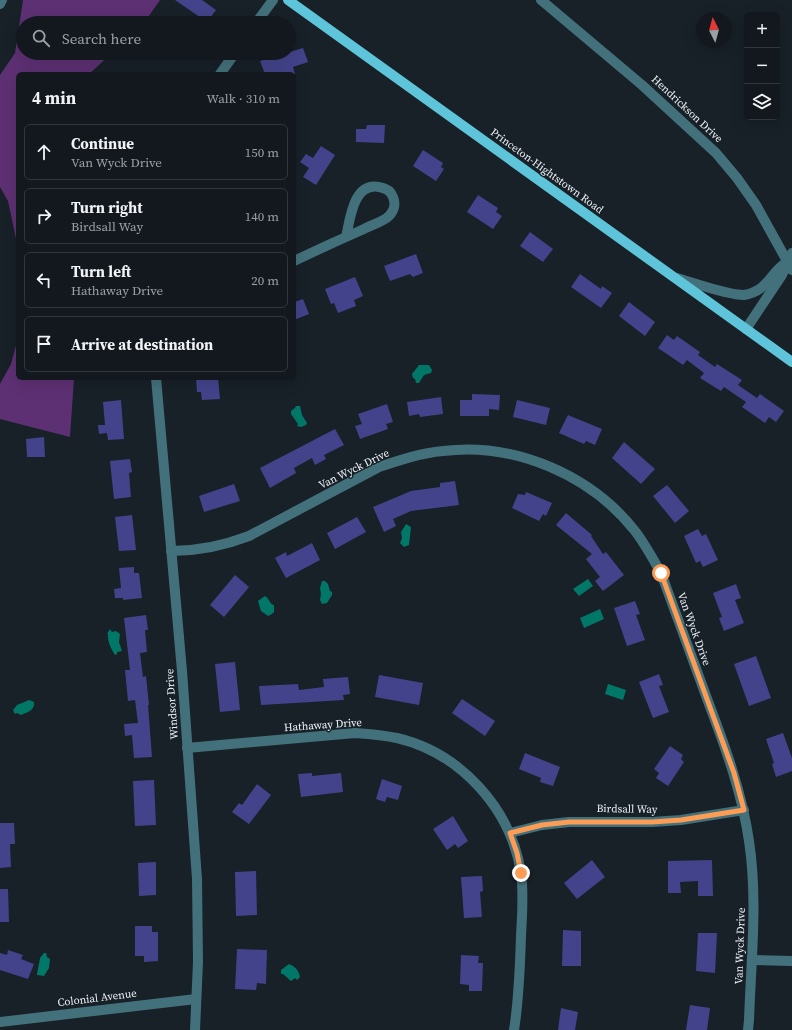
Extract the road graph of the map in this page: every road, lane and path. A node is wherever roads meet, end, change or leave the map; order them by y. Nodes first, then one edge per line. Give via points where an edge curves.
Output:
1 (2, 0) edge
2 (273, 0) edge
3 (288, 0) edge
4 (541, 0) edge
5 (0, 4) edge
6 (261, 16) edge
7 (230, 60) edge
8 (221, 72) edge
9 (346, 237) junction
10 (296, 260) edge
11 (790, 261) edge
12 (677, 278) junction
13 (746, 329) junction
14 (792, 362) edge
15 (156, 380) edge
16 (171, 551) junction
17 (187, 748) junction
18 (744, 810) junction
19 (510, 833) junction
20 (752, 960) junction
21 (792, 961) edge
22 (196, 998) junction
23 (0, 1022) edge
24 (195, 1030) edge
25 (514, 1030) edge
26 (748, 1030) edge

1 - 5 street
2 - 6 street
3 - 12 main road, Princeton-Hightstown Road
4 - 11 street, Hendrickson Drive via 642,85 716,153 756,205
7 - 8 street
9 - 9 street via 388,218 395,202 392,194 377,186 360,192 355,201
9 - 10 street
11 - 12 street via 779,266 763,287 744,295
11 - 13 street
12 - 13 main road, Princeton-Hightstown Road
13 - 14 main road, Princeton-Hightstown Road
15 - 16 street, Windsor Drive
16 - 17 street, Windsor Drive
16 - 18 street, Van Wyck Drive via 205,549 249,536 379,467 422,454 444,450 490,451 512,454 555,469 578,481 620,514 650,553 661,573 734,773
17 - 19 street, Hathaway Drive via 355,733 398,738 438,754 469,776 485,792
17 - 22 street, Windsor Drive via 196,879
18 - 19 street, Birdsall Way via 652,822 569,822
18 - 20 street, Van Wyck Drive via 754,902
19 - 25 street, Hathaway Drive via 518,860 523,893 518,1002
20 - 21 street
20 - 26 street, Van Wyck Drive
22 - 23 street, Colonial Avenue
22 - 24 street, Windsor Drive

